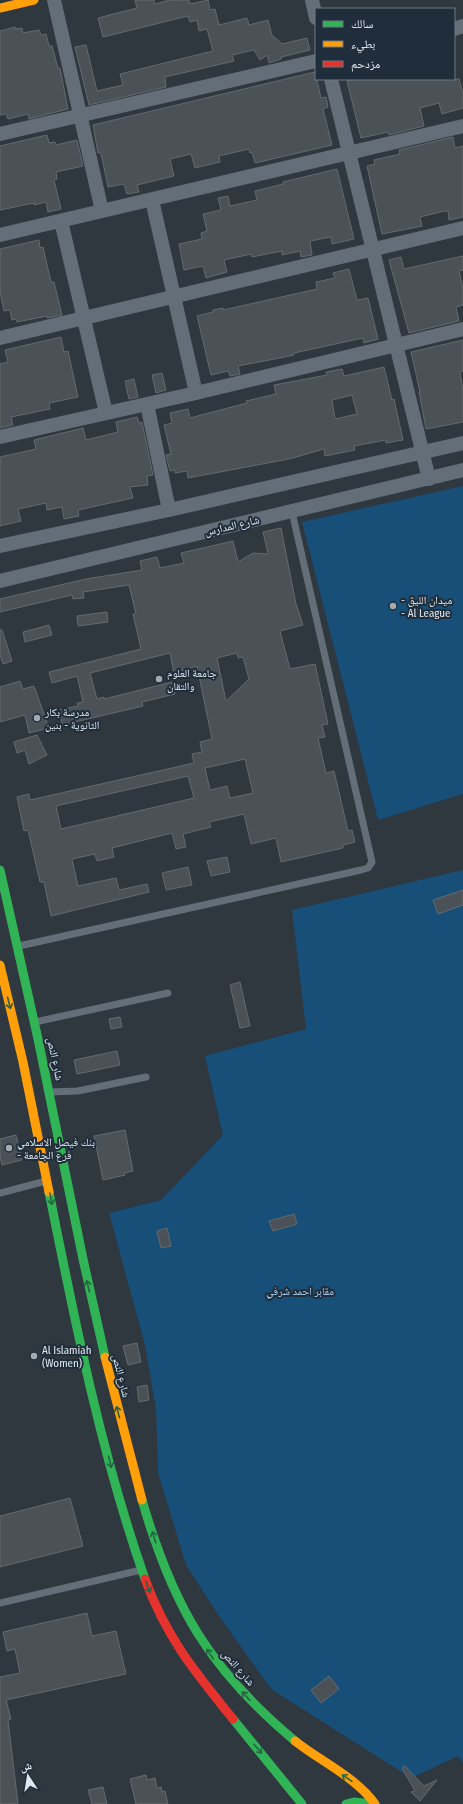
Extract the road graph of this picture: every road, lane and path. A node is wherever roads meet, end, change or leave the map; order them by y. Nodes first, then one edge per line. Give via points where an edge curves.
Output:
1 (34, 0) edge
2 (54, 0) edge
3 (312, 0) edge
4 (0, 8) edge
5 (315, 14) edge
6 (315, 61) edge
7 (331, 80) edge
8 (81, 116) junction
9 (463, 126) edge
10 (0, 134) edge
11 (349, 153) junction
12 (152, 200) junction
13 (102, 211) junction
14 (61, 220) junction
15 (463, 228) edge
16 (0, 235) edge
17 (373, 249) junction
18 (173, 296) junction
19 (83, 318) junction
20 (463, 329) edge
21 (0, 338) edge
22 (396, 345) junction
23 (196, 393) junction
24 (148, 404) junction
25 (106, 413) junction
26 (0, 437) edge
27 (463, 443) edge
28 (423, 452) junction
29 (463, 470) edge
30 (429, 479) junction
31 (169, 510) junction
32 (292, 512) junction
33 (0, 546) edge
34 (0, 581) edge
35 (0, 870) edge
36 (18, 946) junction
37 (0, 965) edge
38 (168, 992) dead end
39 (34, 1022) junction
40 (146, 1077) dead end
41 (50, 1092) junction
42 (47, 1181) junction
43 (0, 1193) edge
44 (142, 1570) junction
45 (0, 1603) edge
46 (302, 1804) edge
47 (346, 1804) edge
48 (372, 1804) edge
49 (375, 1804) edge

1 - 4 main road
2 - 8 street
3 - 5 street
6 - 8 street
7 - 11 street
8 - 10 street
8 - 13 street
9 - 11 street
11 - 12 street
11 - 17 street
12 - 13 street
12 - 18 street
13 - 14 street
14 - 16 street
14 - 19 street
15 - 17 street
17 - 18 street
17 - 22 street
18 - 19 street
18 - 23 street
19 - 21 street
19 - 25 street
20 - 22 street
22 - 23 street
22 - 28 street
23 - 24 street
24 - 25 street
24 - 31 street
25 - 26 street
27 - 28 street
28 - 30 street
28 - 31 street
29 - 30 street, شارع المدارس
30 - 32 street, شارع المدارس
31 - 33 street
32 - 34 street, شارع المدارس
32 - 36 lane via 372,862 368,868 361,870
35 - 36 main road, شارع النص
36 - 39 main road, شارع النص
37 -> 42 main road
38 - 39 lane
39 - 41 main road, شارع النص
40 - 41 lane via 78,1091
49 -> 41 main road, شارع النص via 358,1786 314,1756 265,1717 213,1658 188,1621 173,1591 155,1544 108,1375 85,1274
42 - 43 lane
42 -> 44 main road via 66,1279 90,1381 117,1490
44 - 45 lane
44 -> 46 main road via 153,1601 190,1666
47 - 48 main road

